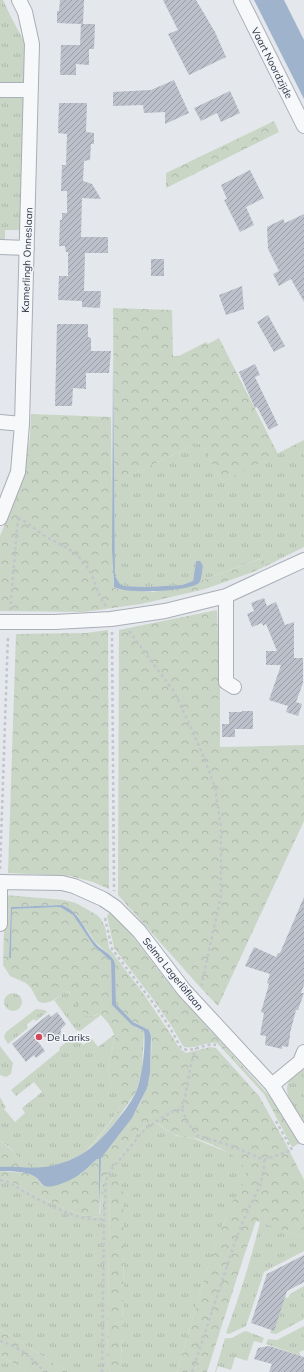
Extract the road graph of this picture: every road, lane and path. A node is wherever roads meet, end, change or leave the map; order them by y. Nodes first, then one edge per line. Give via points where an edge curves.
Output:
1 (19, 0) edge
2 (240, 0) edge
3 (0, 90) edge
4 (31, 90) junction
5 (304, 126) edge
6 (0, 247) edge
7 (27, 248) junction
8 (0, 422) edge
9 (22, 424) junction
10 (17, 510) dead end
11 (0, 518) edge
12 (18, 518) junction
13 (304, 560) edge
14 (226, 596) junction
15 (115, 619) junction
16 (4, 622) edge
17 (234, 687) dead end
18 (0, 882) edge
19 (110, 903) junction
20 (0, 924) edge
21 (196, 1004) junction
22 (196, 1048) junction
23 (220, 1049) dead end
24 (304, 1052) edge
25 (272, 1085) junction
26 (182, 1109) junction
27 (273, 1115) dead end
28 (304, 1137) edge
29 (264, 1160) junction
30 (0, 1180) edge
31 (104, 1219) junction
32 (0, 1341) edge
33 (45, 1372) edge
34 (102, 1372) edge
35 (192, 1372) edge

1 - 4 street, Kamerlingh Onneslaan via 25,12 32,44
2 - 5 street, Vaart Noordzijde
3 - 4 street
4 - 7 street, Kamerlingh Onneslaan
6 - 7 street
7 - 9 street, Kamerlingh Onneslaan
8 - 9 street
9 - 11 street, Kamerlingh Onneslaan via 18,472
10 - 12 path
12 - 15 path via 77,555 90,572 99,595
12 - 16 path
13 - 14 street
14 - 15 street via 165,611
14 - 17 street via 226,682
15 - 16 street
15 - 19 path via 114,892
15 - 21 path via 130,631 174,693 200,748 215,788 221,828 221,895
16 - 18 path
18 - 19 street, Selma Lagerlöflaan via 74,886
18 - 20 street
19 - 21 street, Selma Lagerlöflaan via 129,920
19 - 22 path via 105,916 112,949 154,1004 181,1048
21 - 25 street, Selma Lagerlöflaan
22 - 23 path via 211,1044
22 - 26 path via 190,1063
24 - 25 street via 300,1062
25 - 28 street, Selma Lagerlöflaan
26 - 29 path via 187,1122 198,1136 230,1145
26 - 31 path via 171,1112 145,1129 110,1172 105,1184
27 - 29 path via 293,1149
29 - 35 path via 260,1186 235,1242
30 - 31 path via 10,1182 23,1192 80,1217
31 - 34 path
32 - 33 path via 17,1347

